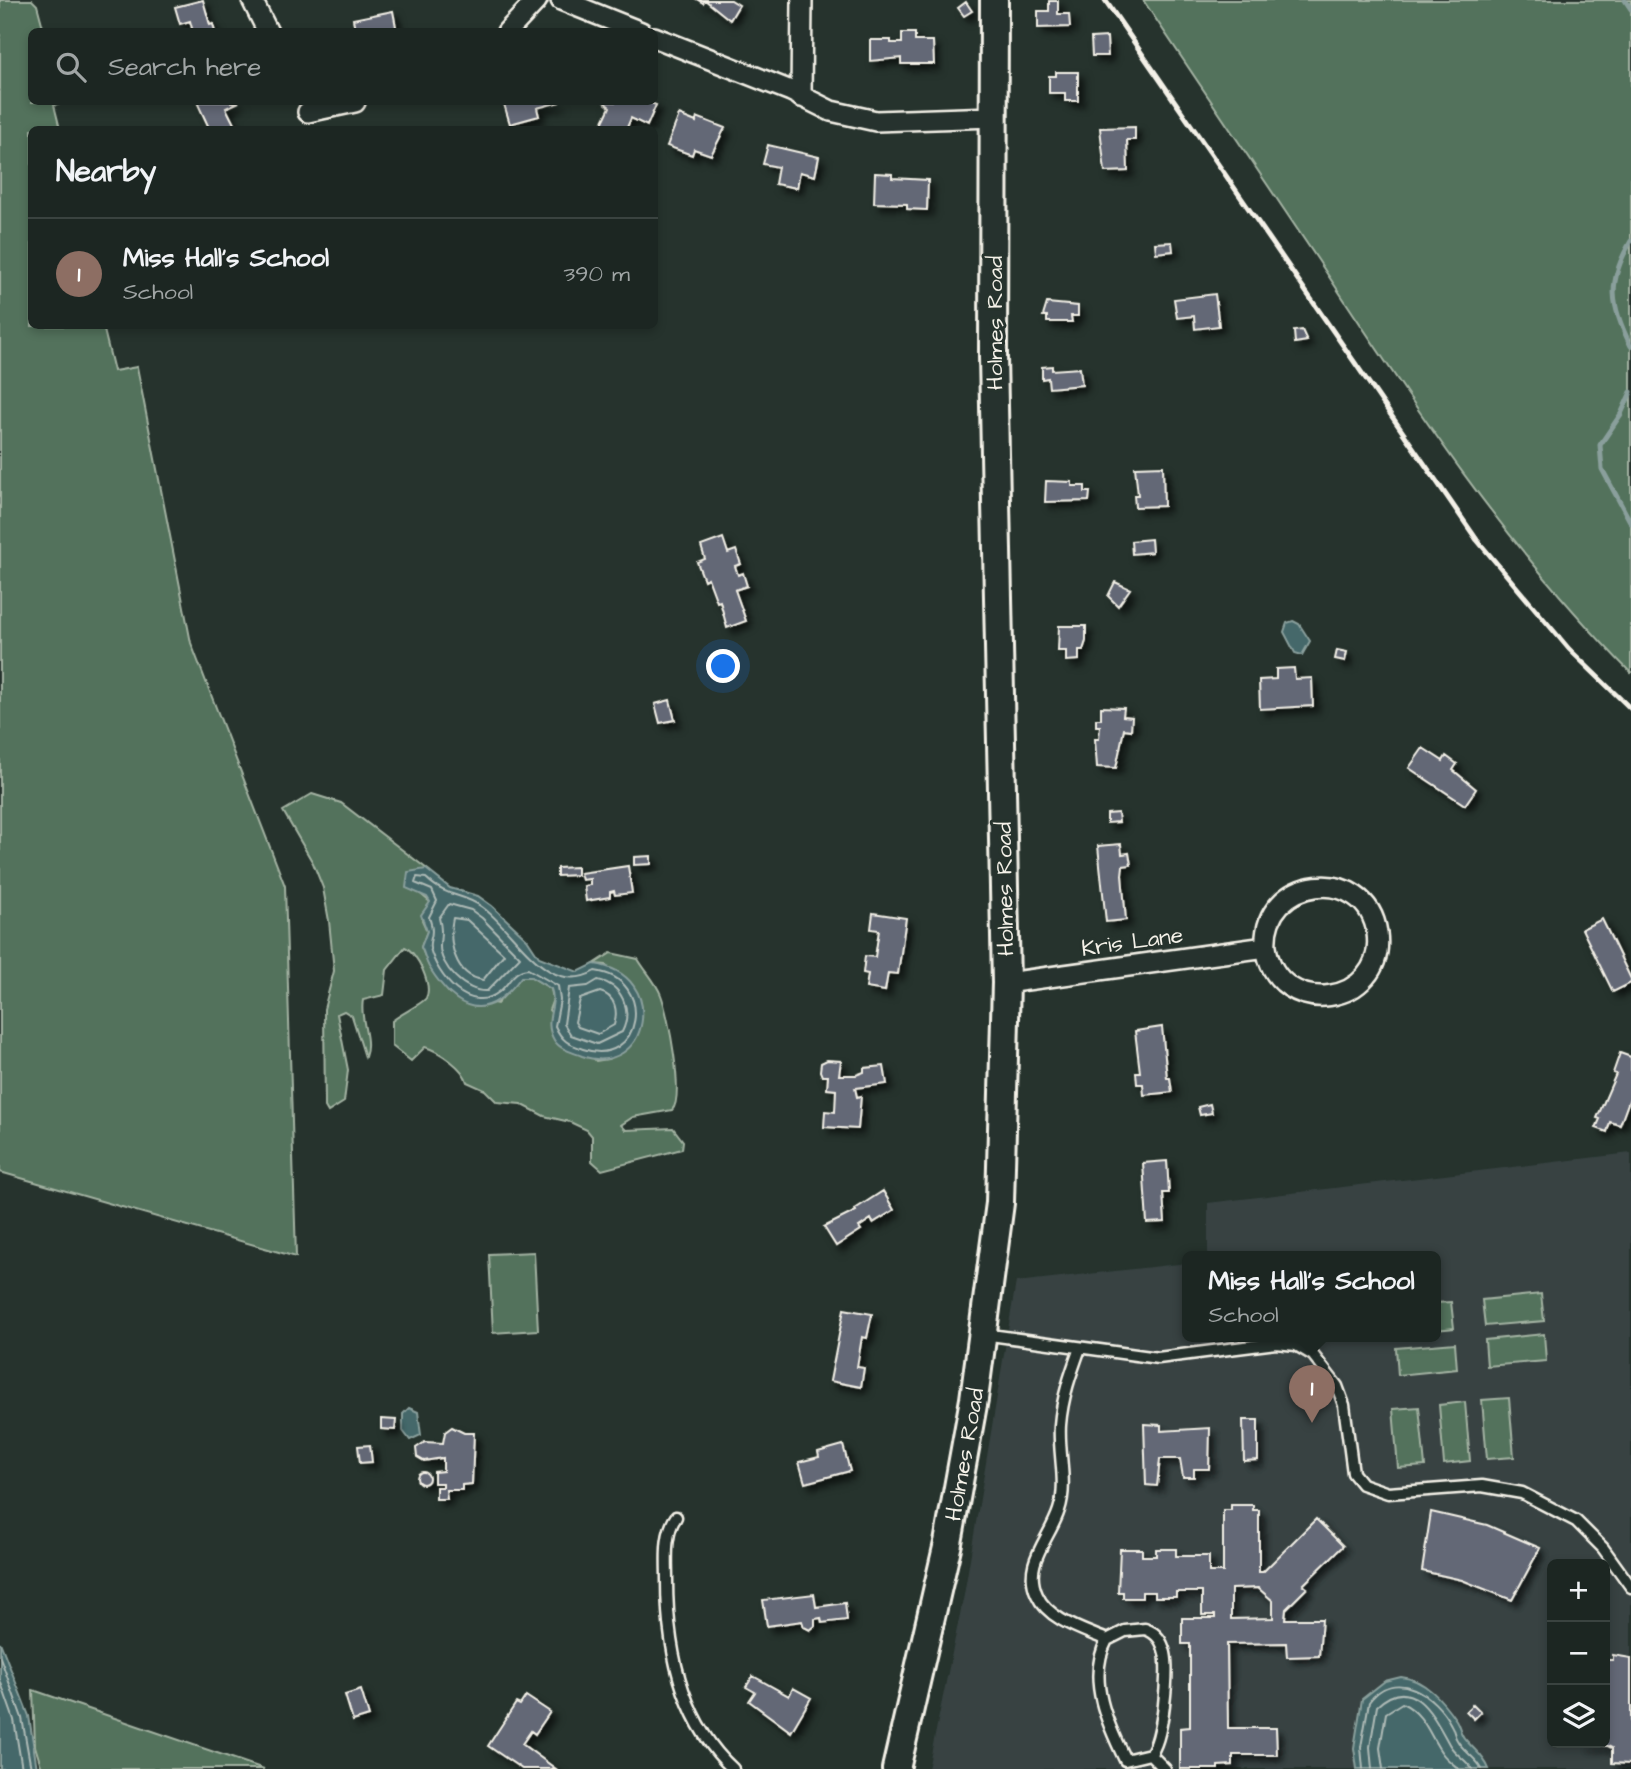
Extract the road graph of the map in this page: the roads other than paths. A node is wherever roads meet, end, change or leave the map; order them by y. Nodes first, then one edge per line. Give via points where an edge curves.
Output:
1 (252, 0) edge
2 (537, 0) edge
3 (561, 0) edge
4 (802, 0) edge
5 (994, 0) edge
6 (266, 28) edge
7 (511, 28) edge
8 (631, 28) edge
9 (658, 39) edge
10 (801, 97) junction
11 (344, 105) edge
12 (309, 114) edge
13 (994, 117) junction
14 (1266, 947) junction
15 (1006, 983) junction
16 (983, 1334) junction
17 (1080, 1348) junction
18 (676, 1517) dead end
19 (1631, 1587) edge
20 (1107, 1640) junction
21 (1150, 1754) junction
22 (1123, 1765) edge
23 (733, 1769) edge
24 (896, 1769) edge
25 (1165, 1769) edge

1 - 6 street
2 - 7 street
3 - 8 street
4 - 10 street
5 - 13 street, Holmes Road
9 - 10 street
10 - 13 street via 831,111 876,121
11 - 12 street
13 - 15 street, Holmes Road via 993,357
14 - 14 street via 1277,907 1310,887 1330,886 1349,892 1370,912 1377,930 1369,971 1347,991 1327,997 1300,993 1283,982 1270,964
14 - 15 street, Kris Lane
15 - 16 street, Holmes Road via 1000,1203
16 - 17 lane
16 - 24 street, Holmes Road via 948,1543
17 - 19 lane via 1158,1358 1276,1343 1296,1345 1312,1355 1337,1386 1353,1473 1362,1484 1388,1493 1482,1486 1522,1493 1559,1509 1581,1526
17 - 20 lane via 1060,1425 1063,1496 1034,1560 1032,1576 1038,1599 1048,1609 1065,1622
18 - 23 lane via 669,1535 667,1568 671,1647 680,1681 703,1730
20 - 21 lane via 1125,1631 1145,1629 1162,1645 1166,1665 1159,1739
20 - 22 lane via 1099,1664 1099,1686
21 - 22 lane
21 - 25 lane

